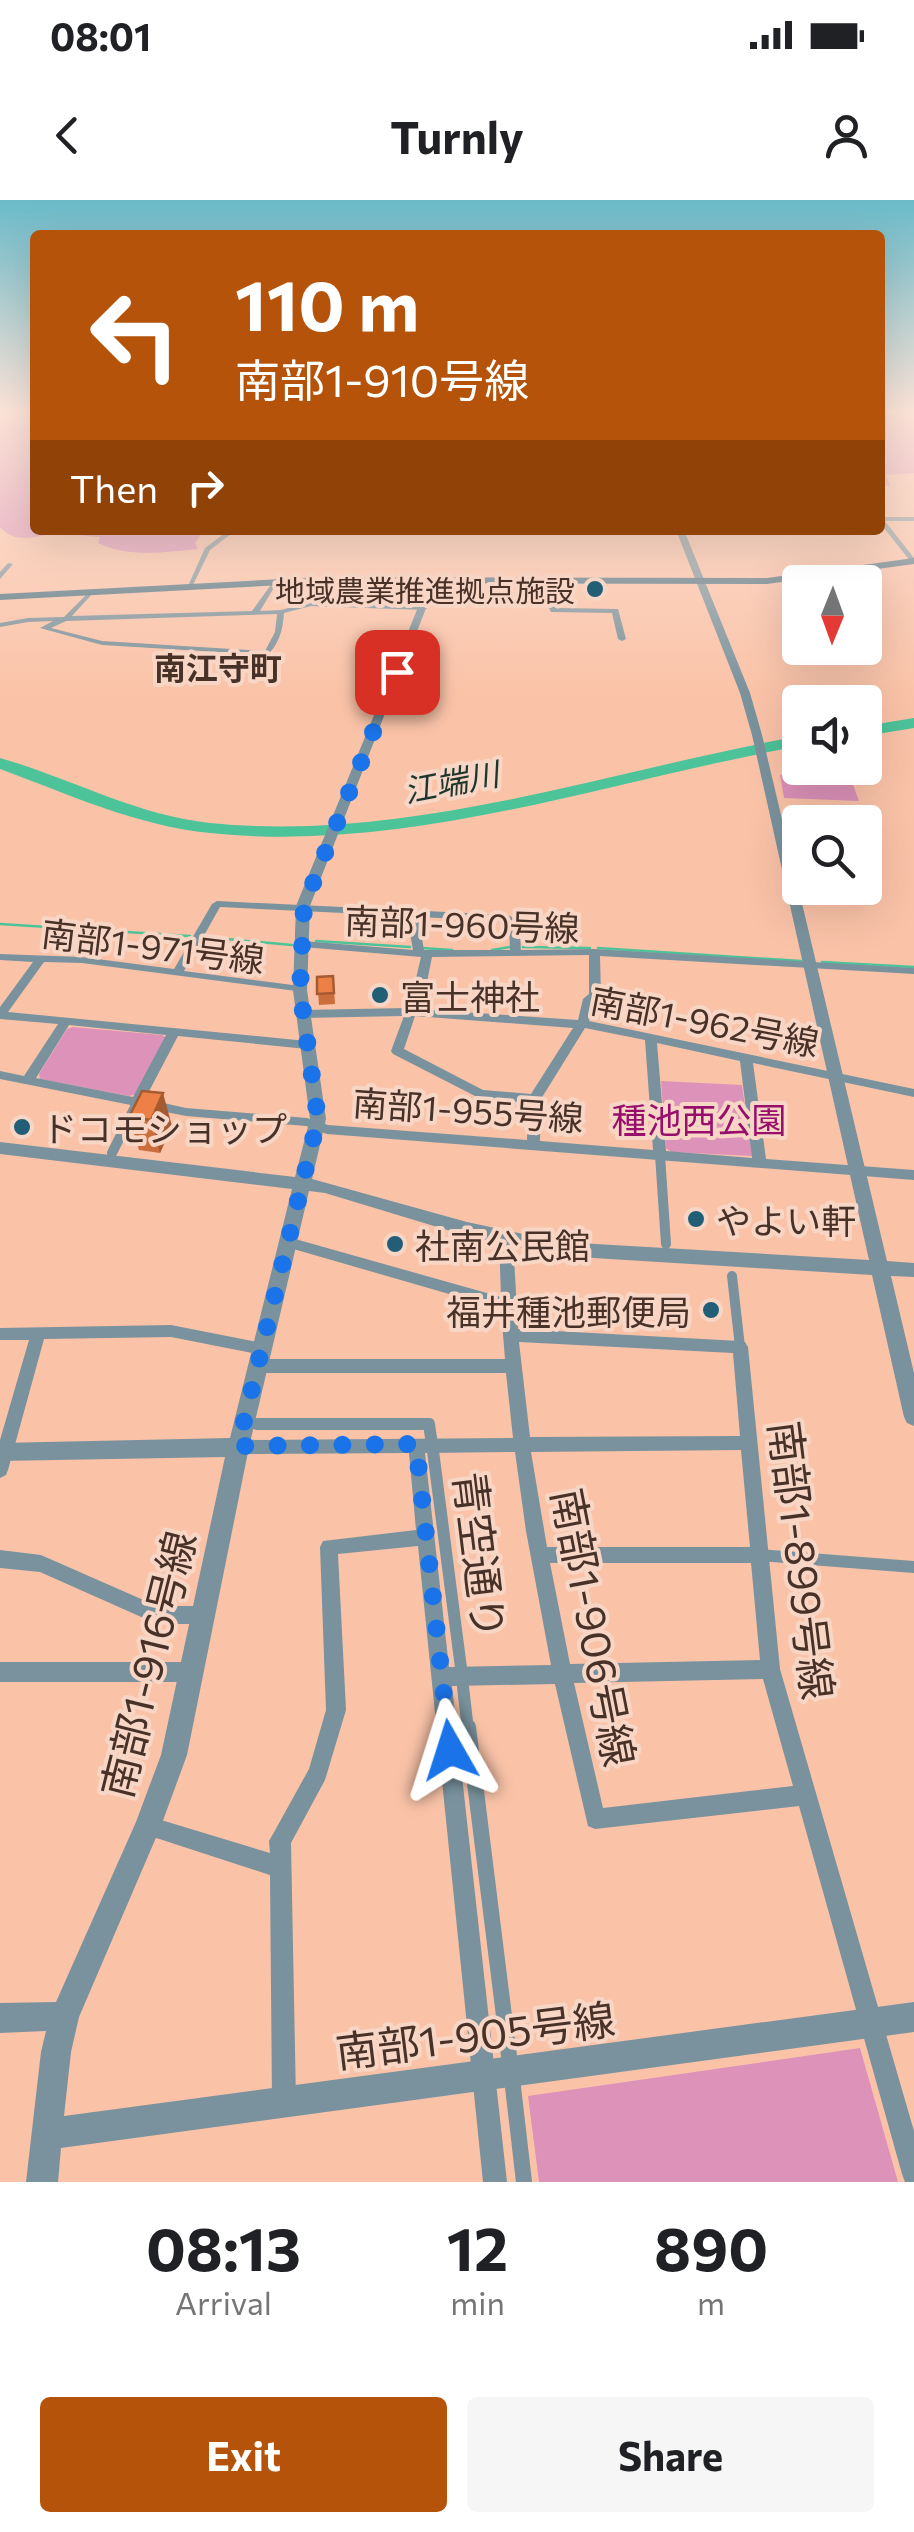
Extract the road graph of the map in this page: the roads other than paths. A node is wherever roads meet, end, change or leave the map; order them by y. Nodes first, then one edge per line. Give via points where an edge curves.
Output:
1 (885, 519) edge
2 (911, 520) edge
3 (885, 525) edge
4 (226, 535) edge
5 (682, 535) edge
6 (913, 561) edge
7 (10, 564) dead end
8 (0, 577) edge
9 (433, 580) junction
10 (275, 581) junction
11 (537, 581) junction
12 (700, 581) junction
13 (190, 585) junction
14 (92, 591) junction
15 (0, 597) edge
16 (424, 608) junction
17 (254, 612) junction
18 (281, 612) junction
19 (65, 620) junction
20 (0, 625) edge
21 (622, 639) dead end
22 (782, 825) edge
23 (800, 905) edge
24 (304, 906) junction
25 (412, 916) junction
26 (303, 944) junction
27 (423, 952) junction
28 (516, 952) junction
29 (594, 952) junction
30 (0, 957) edge
31 (40, 958) junction
32 (810, 966) junction
33 (914, 970) edge
34 (177, 972) junction
35 (300, 990) junction
36 (411, 1012) junction
37 (302, 1014) junction
38 (0, 1015) edge
39 (66, 1022) junction
40 (581, 1024) junction
41 (174, 1032) junction
42 (651, 1038) junction
43 (307, 1045) junction
44 (746, 1057) junction
45 (0, 1075) edge
46 (836, 1076) junction
47 (28, 1080) junction
48 (914, 1093) edge
49 (535, 1099) junction
50 (138, 1102) junction
51 (317, 1126) junction
52 (533, 1143) junction
53 (0, 1148) edge
54 (112, 1152) dead end
55 (660, 1155) junction
56 (760, 1164) junction
57 (858, 1172) junction
58 (914, 1175) edge
59 (303, 1183) junction
60 (506, 1239) junction
61 (288, 1242) junction
62 (666, 1244) dead end
63 (881, 1269) junction
64 (914, 1270) edge
65 (732, 1276) dead end
66 (510, 1306) junction
67 (0, 1334) edge
68 (38, 1334) junction
69 (512, 1336) junction
70 (740, 1346) junction
71 (260, 1357) junction
72 (514, 1366) junction
73 (914, 1416) edge
74 (257, 1424) dead end
75 (427, 1444) junction
76 (522, 1444) junction
77 (749, 1444) junction
78 (238, 1446) junction
79 (2, 1458) edge
80 (426, 1537) junction
81 (540, 1555) junction
82 (760, 1555) junction
83 (0, 1559) edge
84 (914, 1568) edge
85 (203, 1614) junction
86 (770, 1669) junction
87 (0, 1672) edge
88 (192, 1672) junction
89 (452, 1672) junction
90 (562, 1674) junction
91 (463, 1687) dead end
92 (805, 1795) junction
93 (148, 1826) junction
94 (279, 1867) junction
95 (65, 2016) junction
96 (914, 2017) edge
97 (0, 2018) edge
98 (870, 2022) junction
99 (509, 2056) dead end
100 (484, 2077) junction
101 (513, 2087) dead end
102 (284, 2101) junction
103 (47, 2134) junction
104 (914, 2174) edge
105 (42, 2182) edge
106 (495, 2182) edge
107 (524, 2182) edge

1 - 2 street
3 - 6 street
4 - 13 street via 204,551
5 - 12 street
6 - 12 main road via 786,580
7 - 8 street
9 - 10 main road
9 - 11 main road
9 - 16 street
10 - 13 main road
10 - 17 street
11 - 12 main road
11 - 21 street via 554,610 615,611
12 - 22 street
13 - 14 main road
14 - 15 main road
14 - 19 street
16 - 18 street via 311,604
16 - 24 street
17 - 18 street
17 - 19 street
18 - 19 street via 279,632 266,652 102,643 44,628
19 - 20 street
23 - 32 street
24 - 25 street
24 - 26 street
24 - 34 street via 217,904
25 - 27 street
25 - 28 street via 508,918
26 - 27 street, 南部1-960号線
26 - 35 street
27 - 28 street, 南部1-960号線
27 - 36 street via 426,967
28 - 29 street, 南部1-960号線
29 - 32 street
29 - 40 street, 南部1-960号線 via 594,995
30 - 31 street, 南部1-971号線
31 - 34 street, 南部1-971号線
31 - 38 street
32 - 33 street
32 - 46 street
34 - 35 street, 南部1-971号線
35 - 37 street
36 - 37 street, 南部1-962号線
36 - 40 street, 南部1-962号線
36 - 49 street via 397,1052 482,1094
37 - 43 street
38 - 39 street
39 - 41 street
39 - 47 street
40 - 42 street, 南部1-962号線
40 - 49 street, 南部1-960号線
41 - 43 street
41 - 50 street
42 - 44 street, 南部1-962号線
42 - 55 street
43 - 51 street
44 - 46 street, 南部1-962号線
44 - 56 street
45 - 47 street, 南部1-955号線
46 - 48 street, 南部1-962号線
46 - 57 street
47 - 50 street, 南部1-955号線
49 - 52 street, 南部1-960号線
50 - 51 street, 南部1-955号線
50 - 54 street
51 - 52 street, 南部1-955号線
51 - 59 street, 南部1-916号線
52 - 55 street, 南部1-955号線
53 - 59 street
55 - 56 street, 南部1-955号線
55 - 62 street
56 - 57 street, 南部1-955号線
57 - 58 street, 南部1-955号線
57 - 63 street
59 - 60 street
59 - 61 street, 南部1-916号線
60 - 63 street via 561,1250
60 - 66 street, 南部1-906号線
61 - 66 street
61 - 71 street, 南部1-916号線
63 - 64 street
63 - 73 street
65 - 70 street
66 - 69 street, 南部1-906号線
67 - 68 street
68 - 71 street via 171,1331
68 - 79 street
69 - 70 street
69 - 72 street, 南部1-906号線
70 - 77 street, 南部1-899号線
71 - 72 street
71 - 78 street, 南部1-916号線
72 - 76 street, 南部1-906号線
74 - 75 street, 青空通り via 429,1424
75 - 76 street
75 - 78 street
75 - 80 street
75 - 89 street, 青空通り
76 - 77 street
76 - 81 street, 南部1-906号線
77 - 82 street, 南部1-899号線
78 - 79 street
78 - 85 street, 南部1-916号線
80 - 89 street
80 - 94 street via 329,1547 336,1710 318,1773 280,1841
81 - 82 street
81 - 90 street, 南部1-906号線
82 - 84 street
82 - 86 street, 南部1-899号線
83 - 85 street via 41,1564 157,1615
85 - 88 street, 南部1-916号線
86 - 90 street
86 - 92 street, 南部1-899号線
87 - 88 street
88 - 93 street, 南部1-916号線 via 174,1754
89 - 90 street
89 - 100 street
90 - 92 street, 南部1-906号線 via 595,1819
91 - 99 street, 青空通り
92 - 98 street, 南部1-899号線
93 - 94 street
93 - 95 street, 南部1-916号線
94 - 102 street
95 - 97 street
95 - 103 street, 南部1-916号線
96 - 98 street, 南部1-905号線
98 - 100 street, 南部1-905号線
98 - 104 street, 南部1-899号線
100 - 102 street, 南部1-905号線
100 - 106 street
101 - 107 street
102 - 103 street, 南部1-905号線
103 - 105 street, 南部1-916号線

